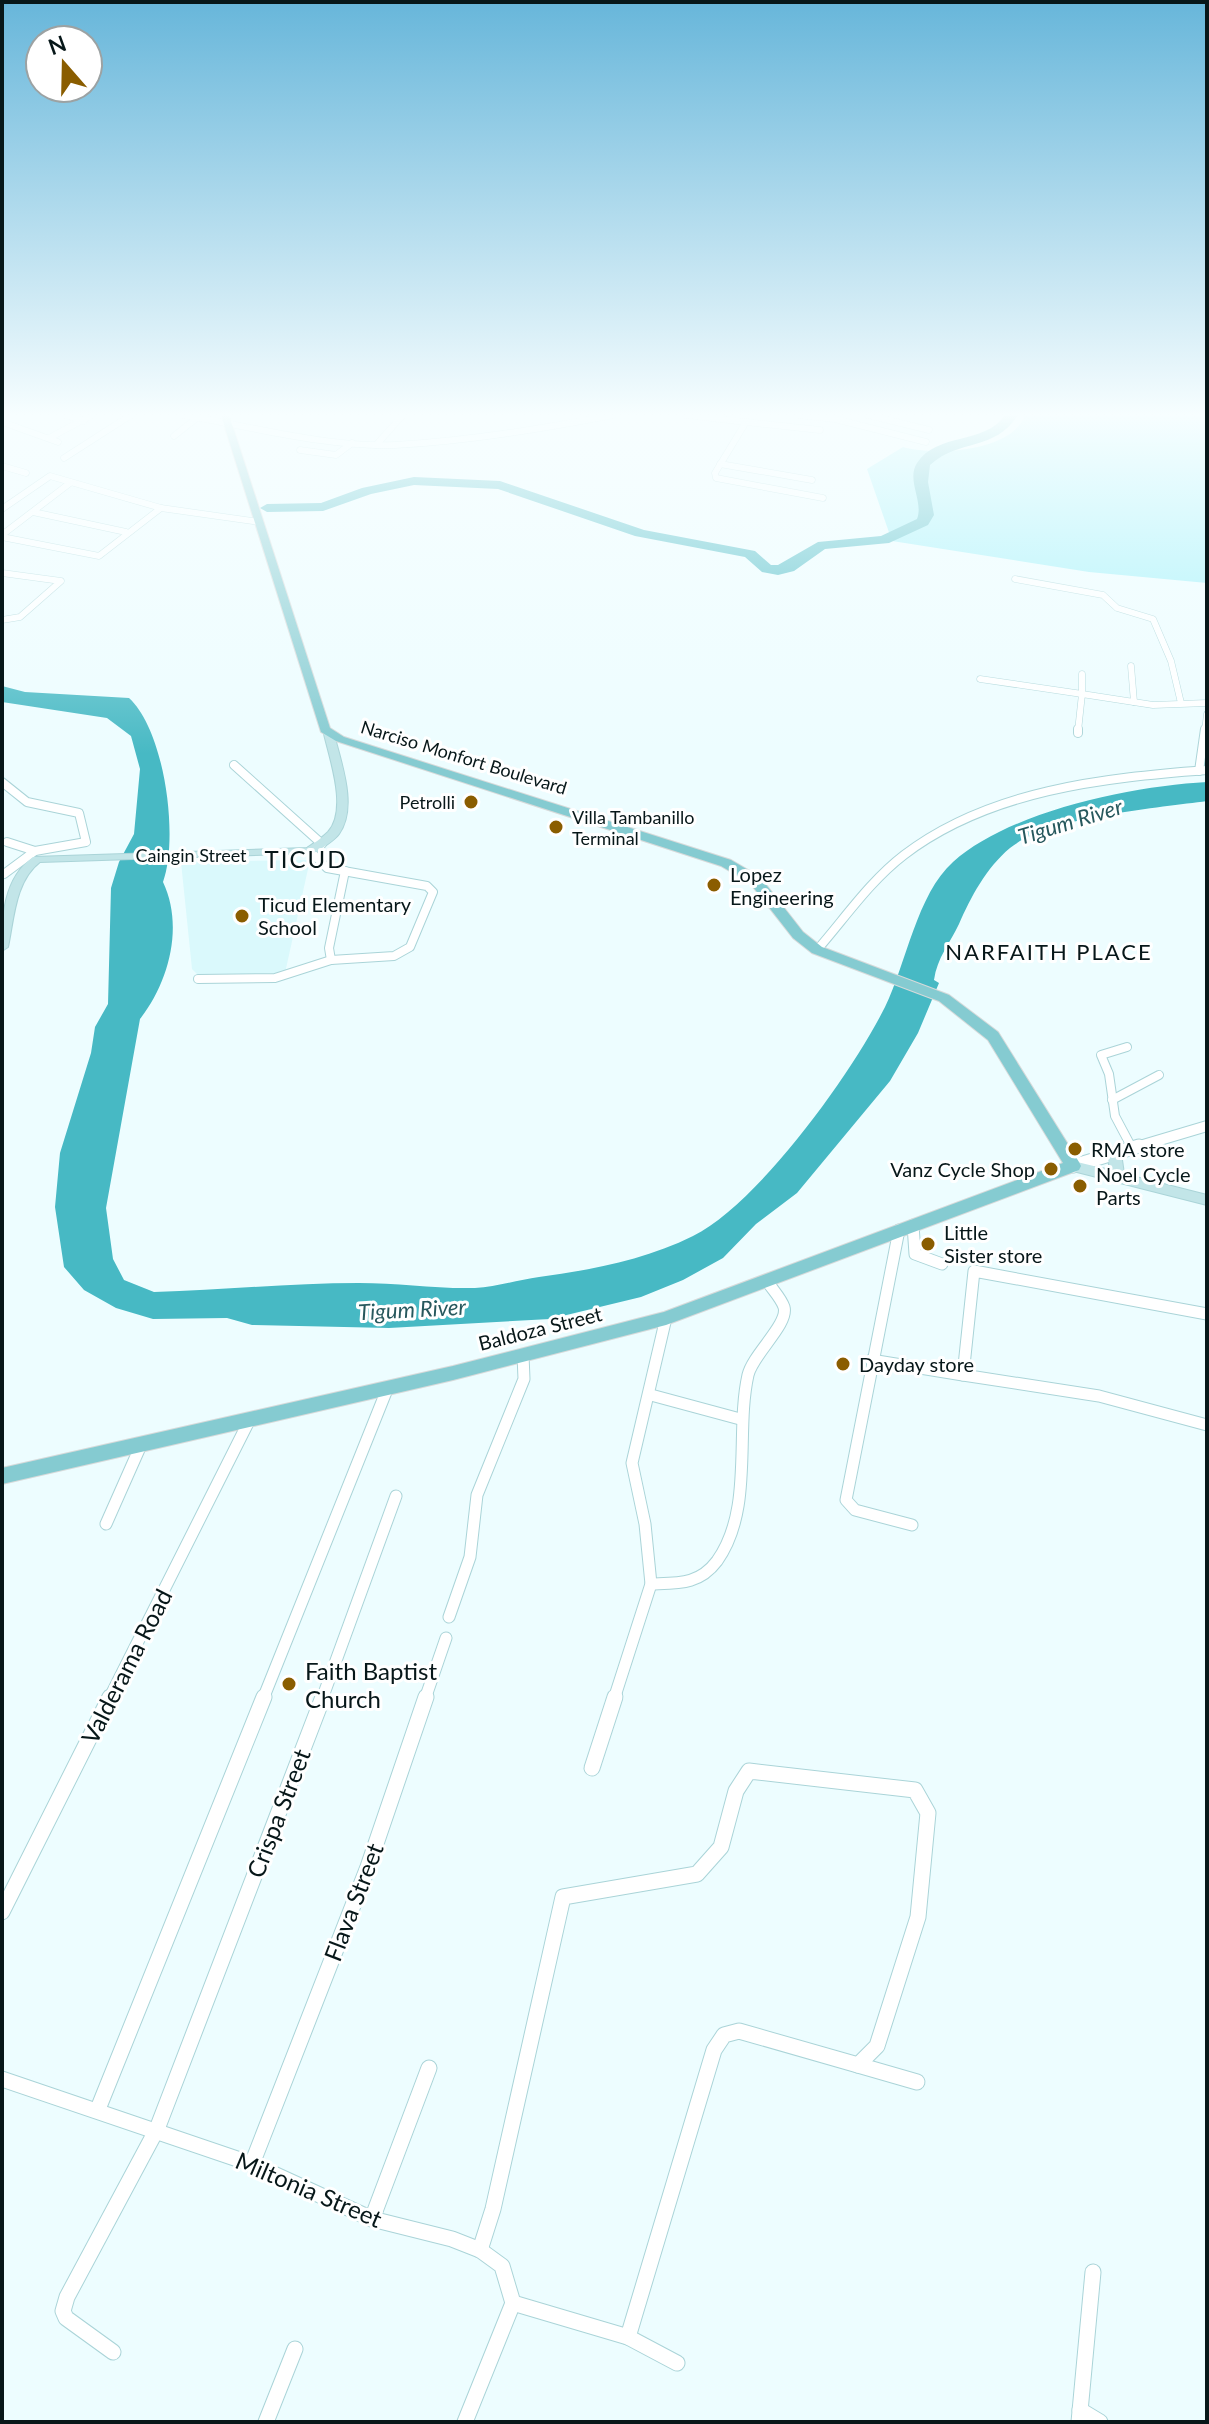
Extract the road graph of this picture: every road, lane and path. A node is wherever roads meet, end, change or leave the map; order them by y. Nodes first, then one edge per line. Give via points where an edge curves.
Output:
1 (108, 528) edge
2 (132, 528) edge
3 (261, 528) edge
4 (126, 532) junction
5 (2, 536) edge
6 (3, 574) edge
7 (1015, 579) dead end
8 (2, 620) edge
9 (1131, 666) dead end
10 (1082, 674) dead end
11 (980, 679) dead end
12 (1082, 694) junction
13 (1134, 702) junction
14 (1181, 703) junction
15 (1207, 703) edge
16 (1207, 714) edge
17 (1078, 733) dead end
18 (329, 734) junction
19 (234, 765) dead end
20 (1203, 770) edge
21 (2, 782) edge
22 (7, 842) dead end
23 (322, 844) junction
24 (35, 851) junction
25 (310, 851) junction
26 (345, 871) junction
27 (3, 874) edge
28 (19, 881) junction
29 (2, 947) edge
30 (821, 952) junction
31 (331, 960) junction
32 (198, 979) dead end
33 (1127, 1047) dead end
34 (1159, 1075) dead end
35 (1112, 1100) junction
36 (1207, 1126) edge
37 (1132, 1148) junction
38 (1114, 1153) junction
39 (1073, 1166) junction
40 (1118, 1178) junction
41 (1207, 1200) edge
42 (906, 1228) junction
43 (942, 1264) dead end
44 (767, 1281) junction
45 (1207, 1314) edge
46 (666, 1318) junction
47 (523, 1355) junction
48 (871, 1360) junction
49 (963, 1375) junction
50 (388, 1387) junction
51 (651, 1395) junction
52 (250, 1419) junction
53 (740, 1419) junction
54 (1207, 1425) edge
55 (141, 1445) junction
56 (2, 1476) edge
57 (396, 1496) dead end
58 (106, 1524) dead end
59 (912, 1525) dead end
60 (651, 1584) junction
61 (449, 1617) dead end
62 (446, 1638) dead end
63 (592, 1768) dead end
64 (2, 1912) edge
65 (858, 2065) junction
66 (429, 2068) dead end
67 (2, 2079) edge
68 (917, 2082) dead end
69 (98, 2109) junction
70 (157, 2129) junction
71 (252, 2164) junction
72 (372, 2219) junction
73 (480, 2250) junction
74 (1093, 2272) dead end
75 (513, 2303) junction
76 (628, 2337) junction
77 (295, 2349) dead end
78 (113, 2352) dead end
79 (677, 2363) dead end
80 (1079, 2416) edge
81 (266, 2422) edge
82 (465, 2422) edge
83 (1100, 2422) edge

1 - 4 street
2 - 4 street
3 - 18 main road, Narciso Monfort Boulevard
4 - 5 street via 99,556
6 - 8 street via 61,581 20,617
7 - 14 street via 1103,595 1120,610 1153,619
9 - 13 street
10 - 12 street
11 - 12 street
12 - 13 street
12 - 17 street
13 - 14 street
14 - 15 street
16 - 20 street
18 - 23 main road via 343,790 340,819
18 - 30 main road, Narciso Monfort Boulevard via 726,863 755,880 798,935
19 - 23 street
20 - 30 street via 1066,789 1001,805 935,833 902,856
21 - 24 street via 42,809 79,813 86,842
22 - 24 street
23 - 25 main road, Caingin Street
24 - 27 street
25 - 26 street via 327,868
25 - 28 main road, Caingin Street via 37,859 28,863
26 - 31 street
26 - 31 street via 419,883 433,892 410,947 394,956
27 - 28 street
28 - 29 main road
30 - 39 main road, Narciso Monfort Boulevard via 944,998 993,1036
31 - 32 street via 275,978
33 - 35 street via 1101,1055
34 - 35 street
35 - 37 street
36 - 37 street
37 - 38 street
38 - 39 street
38 - 40 main road
39 - 40 main road
39 - 42 main road, Baldoza Street
40 - 41 main road
42 - 43 street via 915,1254
42 - 44 main road, Baldoza Street
42 - 48 street
44 - 46 main road, Baldoza Street
44 - 53 street via 784,1307 784,1319 750,1366
45 - 49 street via 974,1271
46 - 47 main road, Baldoza Street
46 - 51 street
47 - 50 main road, Baldoza Street
47 - 61 street via 524,1379 477,1495 470,1557
48 - 49 street
48 - 59 street via 846,1500 855,1510
49 - 54 street via 1099,1396
50 - 52 main road, Baldoza Street
50 - 69 street
51 - 53 street
51 - 60 street via 632,1463
52 - 55 main road, Baldoza Street
52 - 64 street, Valderama Road
53 - 60 street via 739,1500 727,1538 699,1578
55 - 56 main road, Baldoza Street
55 - 58 street
57 - 70 street, Crispa Street
60 - 63 street
62 - 71 street, Flava Street via 368,1867
65 - 68 street
65 - 73 street via 877,2046 918,1917 928,1813 915,1790 749,1771 738,1782 730,1831 714,1863 697,1874 563,1897
65 - 76 street via 739,2031 724,2035 714,2050
66 - 72 street
67 - 69 street, Miltonia Street
69 - 70 street, Miltonia Street
70 - 71 street, Miltonia Street
70 - 78 street, Crispa Street via 63,2311
71 - 72 street, Miltonia Street
72 - 73 street, Miltonia Street
73 - 75 street, Miltonia Street via 502,2266
74 - 80 street
75 - 76 street
75 - 82 street
76 - 79 street
77 - 81 street
80 - 83 street

